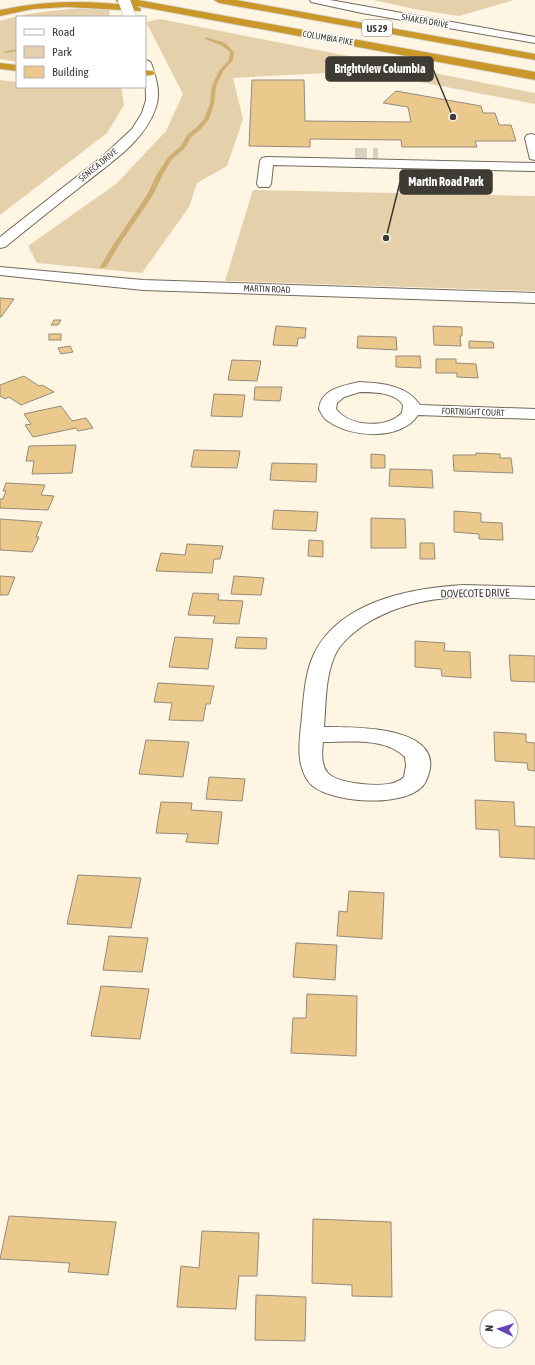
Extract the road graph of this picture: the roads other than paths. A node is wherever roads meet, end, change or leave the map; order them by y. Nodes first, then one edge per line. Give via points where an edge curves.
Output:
1 (123, 0) edge
2 (220, 0) edge
3 (314, 0) edge
4 (0, 13) edge
5 (130, 16) edge
6 (302, 33) junction
7 (535, 40) edge
8 (535, 57) edge
9 (0, 66) edge
10 (16, 68) edge
11 (146, 68) edge
12 (0, 73) edge
13 (16, 75) edge
14 (535, 76) edge
15 (531, 138) dead end
16 (355, 154) tunnel mouth
17 (378, 154) tunnel mouth
18 (535, 156) edge
19 (345, 163) junction
20 (389, 164) junction
21 (535, 167) edge
22 (264, 184) dead end
23 (0, 244) edge
24 (0, 271) edge
25 (534, 298) edge
26 (535, 313) edge
27 (412, 410) dead end
28 (535, 414) edge
29 (535, 593) edge
30 (313, 734) dead end

1 - 5 street, bridge
1 - 6 highway, COLUMBIA PIKE / US 29
2 - 8 highway, COLUMBIA PIKE / US 29
3 - 7 street, SHAKER DRIVE
4 - 6 highway via 25,7 82,3
6 - 14 highway, COLUMBIA PIKE / US 29
9 - 10 highway
11 - 23 street, SENECA DRIVE via 153,89 152,104 139,129 111,155
12 - 13 highway
15 - 18 street
16 - 19 street via 346,158
17 - 20 street via 388,159
19 - 20 street
19 - 22 street via 267,162
20 - 21 street
24 - 25 street, MARTIN ROAD via 143,285
25 - 26 street
27 - 28 street, FORTNIGHT COURT
29 - 30 street, DOVECOTE DRIVE via 446,592 388,604 364,615 345,629 329,646 320,666 316,683

